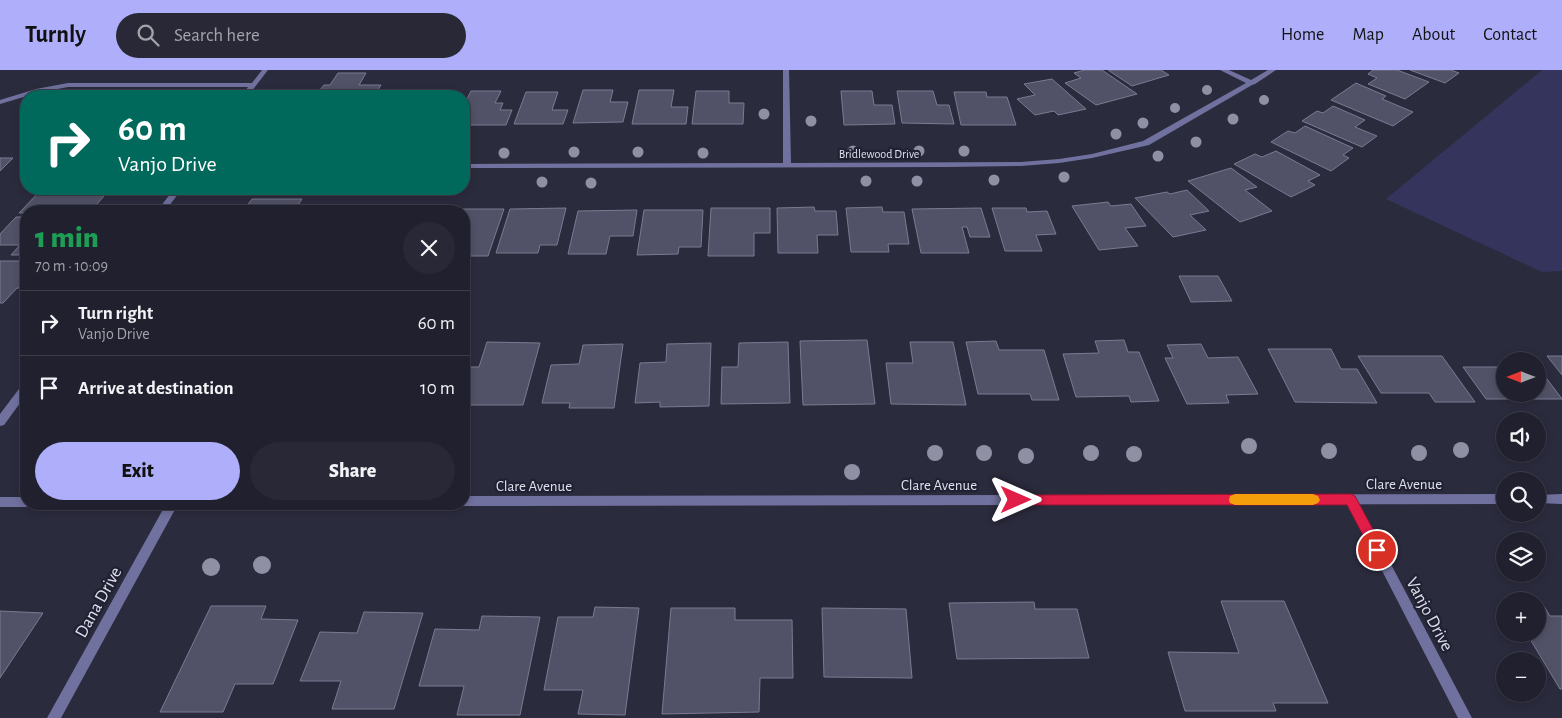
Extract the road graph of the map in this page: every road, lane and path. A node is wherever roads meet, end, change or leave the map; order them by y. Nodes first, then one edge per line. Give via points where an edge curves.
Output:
1 (265, 70) edge
2 (786, 70) edge
3 (1224, 70) edge
4 (1273, 70) edge
5 (1253, 82) junction
6 (253, 85) junction
7 (41, 90) edge
8 (249, 90) edge
9 (20, 96) edge
10 (0, 102) edge
11 (787, 165) junction
12 (470, 166) edge
13 (173, 195) edge
14 (166, 205) edge
15 (20, 396) edge
16 (0, 422) edge
17 (1562, 498) edge
18 (1496, 499) edge
19 (1546, 499) edge
20 (1351, 500) junction
21 (470, 501) edge
22 (0, 502) edge
23 (20, 502) edge
24 (169, 510) edge
25 (54, 718) edge
26 (1465, 718) edge

1 - 6 street
2 - 11 street
3 - 5 street
4 - 5 street, Bridlewood Drive
5 - 11 street, Bridlewood Drive via 1146,143 1092,156 1021,164
6 - 7 street via 68,85
6 - 8 street
9 - 10 street
11 - 12 street, Bridlewood Drive
13 - 14 street
15 - 16 street
17 - 19 street
18 - 20 street, Clare Avenue
20 - 21 street, Clare Avenue
20 - 26 street, Vanjo Drive
22 - 23 street
24 - 25 street, Dana Drive

